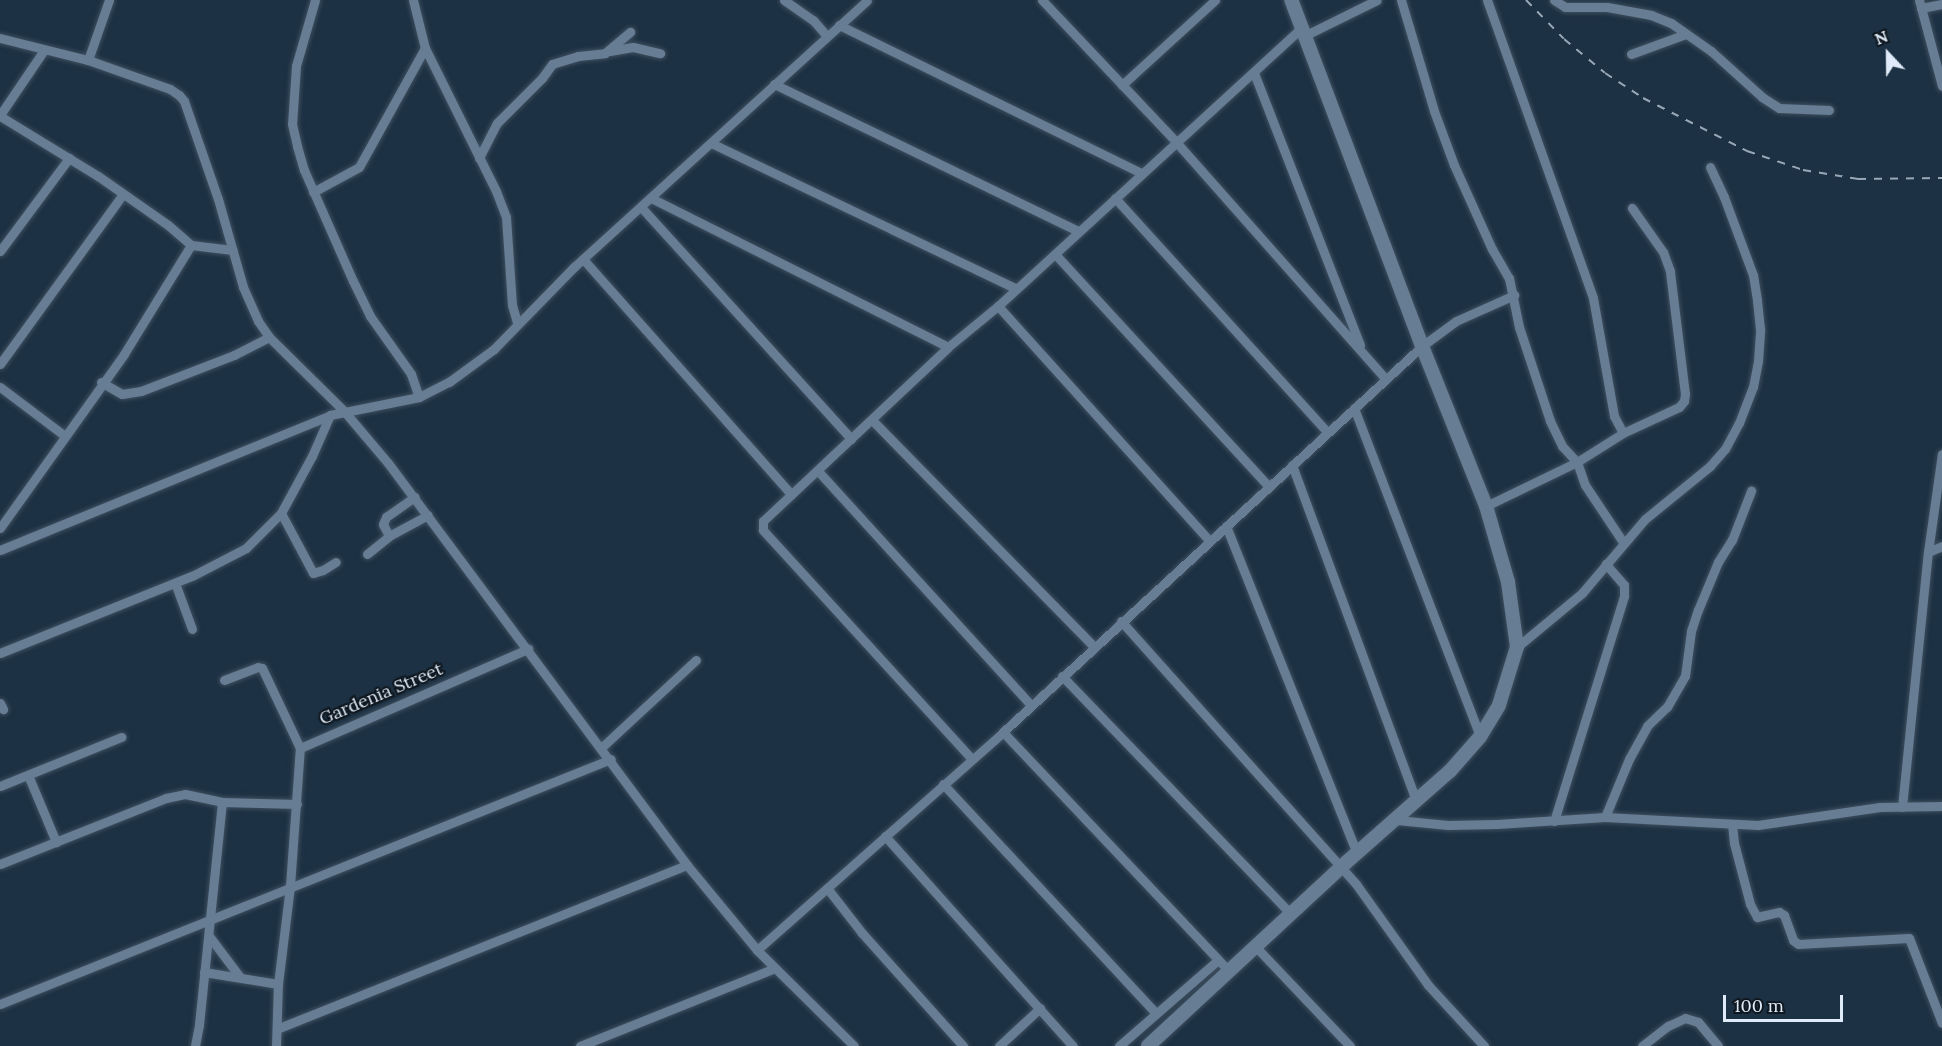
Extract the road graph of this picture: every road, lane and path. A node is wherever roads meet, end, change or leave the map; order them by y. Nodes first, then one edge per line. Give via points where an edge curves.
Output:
1 (109, 0) edge
2 (315, 0) edge
3 (413, 0) edge
4 (784, 0) edge
5 (867, 0) edge
6 (1042, 0) edge
7 (1215, 0) edge
8 (1291, 0) edge
9 (1377, 0) edge
10 (1401, 0) edge
11 (1486, 0) edge
12 (1554, 0) edge
13 (1920, 4) edge
14 (1942, 4) edge
15 (839, 25) junction
16 (630, 32) dead end
17 (1303, 32) junction
18 (1686, 34) junction
19 (827, 36) junction
20 (0, 38) edge
21 (425, 48) junction
22 (44, 50) junction
23 (605, 53) junction
24 (660, 53) dead end
25 (1631, 54) dead end
26 (88, 60) junction
27 (1254, 73) junction
28 (774, 84) junction
29 (1122, 85) junction
30 (1942, 86) edge
31 (1829, 110) dead end
32 (0, 116) edge
33 (711, 143) junction
34 (1177, 143) junction
35 (69, 158) junction
36 (479, 158) junction
37 (1710, 167) dead end
38 (1141, 173) junction
39 (314, 192) junction
40 (123, 194) junction
41 (651, 198) junction
42 (1115, 198) junction
43 (641, 207) junction
44 (1632, 208) dead end
45 (1078, 231) junction
46 (191, 245) junction
47 (233, 250) junction
48 (0, 251) edge
49 (1055, 254) junction
50 (583, 259) junction
51 (1015, 288) junction
52 (1514, 295) junction
53 (998, 306) junction
54 (517, 323) junction
55 (269, 337) junction
56 (1422, 346) junction
57 (948, 348) junction
58 (1361, 349) junction
59 (0, 364) edge
60 (1386, 379) junction
61 (101, 382) junction
62 (0, 387) edge
63 (419, 397) junction
64 (1354, 408) junction
65 (344, 411) junction
66 (330, 415) junction
67 (872, 420) junction
68 (1327, 432) junction
69 (1623, 433) junction
70 (65, 436) junction
71 (851, 439) junction
72 (1942, 454) edge
73 (1577, 462) junction
74 (1292, 465) junction
75 (818, 471) junction
76 (1268, 486) junction
77 (1751, 491) dead end
78 (791, 494) junction
79 (415, 497) junction
80 (1486, 506) junction
81 (281, 513) junction
82 (428, 515) junction
83 (1226, 526) junction
84 (0, 528) edge
85 (389, 536) junction
86 (1209, 540) junction
87 (1623, 542) junction
88 (1942, 546) edge
89 (0, 550) edge
90 (1928, 552) junction
91 (368, 554) dead end
92 (336, 562) dead end
93 (1606, 564) junction
94 (175, 583) junction
95 (1121, 621) junction
96 (192, 629) dead end
97 (1093, 646) junction
98 (1517, 647) junction
99 (528, 649) junction
100 (0, 653) edge
101 (696, 660) dead end
102 (1062, 676) junction
103 (224, 680) dead end
104 (1031, 705) junction
105 (1003, 732) junction
106 (121, 737) dead end
107 (1480, 737) junction
108 (602, 747) junction
109 (300, 748) junction
110 (971, 758) junction
111 (611, 759) junction
112 (28, 775) junction
113 (943, 784) junction
114 (0, 786) edge
115 (1416, 800) junction
116 (222, 802) junction
117 (297, 804) junction
118 (1902, 807) junction
119 (1941, 808) edge
120 (1605, 817) junction
121 (1397, 820) junction
122 (1554, 821) junction
123 (1732, 824) junction
124 (885, 836) junction
125 (56, 842) junction
126 (1357, 854) junction
127 (0, 864) edge
128 (687, 865) junction
129 (1341, 867) junction
130 (290, 886) junction
131 (827, 888) junction
132 (1291, 914) junction
133 (211, 919) junction
134 (209, 936) junction
135 (1255, 946) junction
136 (758, 950) junction
137 (1218, 960) junction
138 (775, 968) junction
139 (1229, 971) junction
140 (204, 972) junction
141 (240, 977) junction
142 (279, 984) junction
143 (0, 1004) edge
144 (1040, 1008) junction
145 (1155, 1012) junction
146 (1942, 1023) edge
147 (279, 1028) junction
148 (195, 1046) edge
149 (276, 1046) edge
150 (580, 1046) edge
151 (854, 1046) edge
152 (963, 1046) edge
153 (999, 1046) edge
154 (1073, 1046) edge
155 (1119, 1046) edge
156 (1148, 1046) edge
157 (1350, 1046) edge
158 (1484, 1046) edge
159 (1642, 1046) edge
160 (1718, 1046) edge

1 - 26 street
2 - 39 street via 296,66 292,124
3 - 21 street
4 - 19 street via 813,20
5 - 15 street
6 - 29 street
7 - 29 street
8 - 17 street
9 - 17 street
10 - 52 street via 1454,165
11 - 69 street via 1593,298 1614,416
12 - 18 street via 1565,7 1591,5 1651,15
13 - 14 street
13 - 30 street
15 - 19 street
15 - 38 street
16 - 23 street
17 - 27 street
17 - 56 street
18 - 25 street
18 - 31 street via 1779,108
19 - 28 street
20 - 22 street
21 - 36 street
21 - 39 street via 359,167
22 - 26 street
22 - 32 street
23 - 24 street via 626,47
23 - 36 street via 552,64 497,123
26 - 47 street via 179,94
27 - 34 street
27 - 58 street
28 - 33 street
28 - 45 street
29 - 34 street
32 - 35 street
33 - 41 street
33 - 51 street
34 - 38 street
34 - 58 street
35 - 40 street
35 - 48 street
36 - 54 street via 506,217 512,305
37 - 87 street via 1752,275 1760,329 1753,387 1725,449
38 - 42 street
39 - 63 street via 370,316 411,374
40 - 46 street
40 - 59 street
41 - 43 street
41 - 57 street
42 - 45 street
42 - 68 street
43 - 50 street
43 - 71 street
44 - 69 street via 1663,252 1670,271 1685,394 1679,407
45 - 49 street
46 - 47 street
46 - 61 street via 144,323
47 - 55 street via 250,306
49 - 51 street
49 - 76 street
50 - 54 street
50 - 78 street
51 - 53 street
52 - 56 street via 1456,321
52 - 73 street via 1519,327 1550,421 1562,446
53 - 57 street
53 - 86 street
54 - 63 street via 471,367
55 - 61 street via 141,391 122,394
55 - 65 street
56 - 60 street
56 - 80 street
57 - 67 street
58 - 60 street
60 - 64 street
61 - 70 street
62 - 70 street
63 - 65 street
64 - 68 street
64 - 107 street
65 - 66 street
65 - 79 street
66 - 81 street
66 - 89 street
67 - 71 street
67 - 97 street
68 - 74 street
69 - 73 street
70 - 84 street
71 - 75 street
72 - 90 street
73 - 80 street
73 - 87 street via 1585,485
74 - 76 street
74 - 115 street
75 - 78 street
75 - 104 street
76 - 83 street
77 - 120 street via 1698,610 1686,676 1667,707 1647,726
78 - 110 street via 763,521 763,530
79 - 82 street
79 - 85 street via 386,517 382,524
80 - 98 street via 1508,582
81 - 92 street via 314,573
81 - 94 street via 246,548
82 - 85 street
82 - 99 street
83 - 86 street
83 - 126 street
85 - 91 street
86 - 95 street
87 - 93 street
88 - 90 street
90 - 118 street
93 - 98 street via 1582,593
93 - 122 street via 1624,585 1624,596
94 - 96 street
94 - 100 street
95 - 97 street
95 - 129 street
97 - 102 street
98 - 107 street via 1499,705
99 - 108 street
99 - 109 street, Gardenia Street
101 - 108 street
102 - 104 street
102 - 132 street
103 - 109 street via 262,668
104 - 105 street
105 - 110 street
105 - 137 street
106 - 112 street
107 - 115 street via 1450,771
108 - 111 street
109 - 117 street
110 - 113 street
111 - 128 street
111 - 130 street
112 - 114 street
112 - 125 street
113 - 124 street
113 - 145 street
115 - 121 street
116 - 117 street
116 - 125 street via 184,794 166,798
116 - 133 street
117 - 130 street
118 - 119 street
118 - 123 street via 1848,810 1758,825
120 - 122 street
120 - 123 street
121 - 122 street via 1448,825
121 - 126 street
123 - 146 street via 1750,904 1757,917 1779,912 1784,915 1798,944 1909,938
124 - 131 street
124 - 144 street
125 - 127 street
126 - 129 street
128 - 136 street
128 - 147 street
129 - 132 street
129 - 158 street via 1428,985
130 - 133 street
130 - 142 street
131 - 136 street
131 - 152 street
132 - 135 street
133 - 134 street
133 - 143 street
134 - 140 street
134 - 141 street
135 - 139 street
135 - 157 street
136 - 138 street
137 - 139 street
137 - 145 street
138 - 150 street
138 - 151 street
139 - 156 street
140 - 141 street
140 - 148 street
141 - 142 street
142 - 147 street
144 - 153 street
144 - 154 street
145 - 155 street
147 - 149 street
159 - 160 street via 1685,1018 1698,1022

